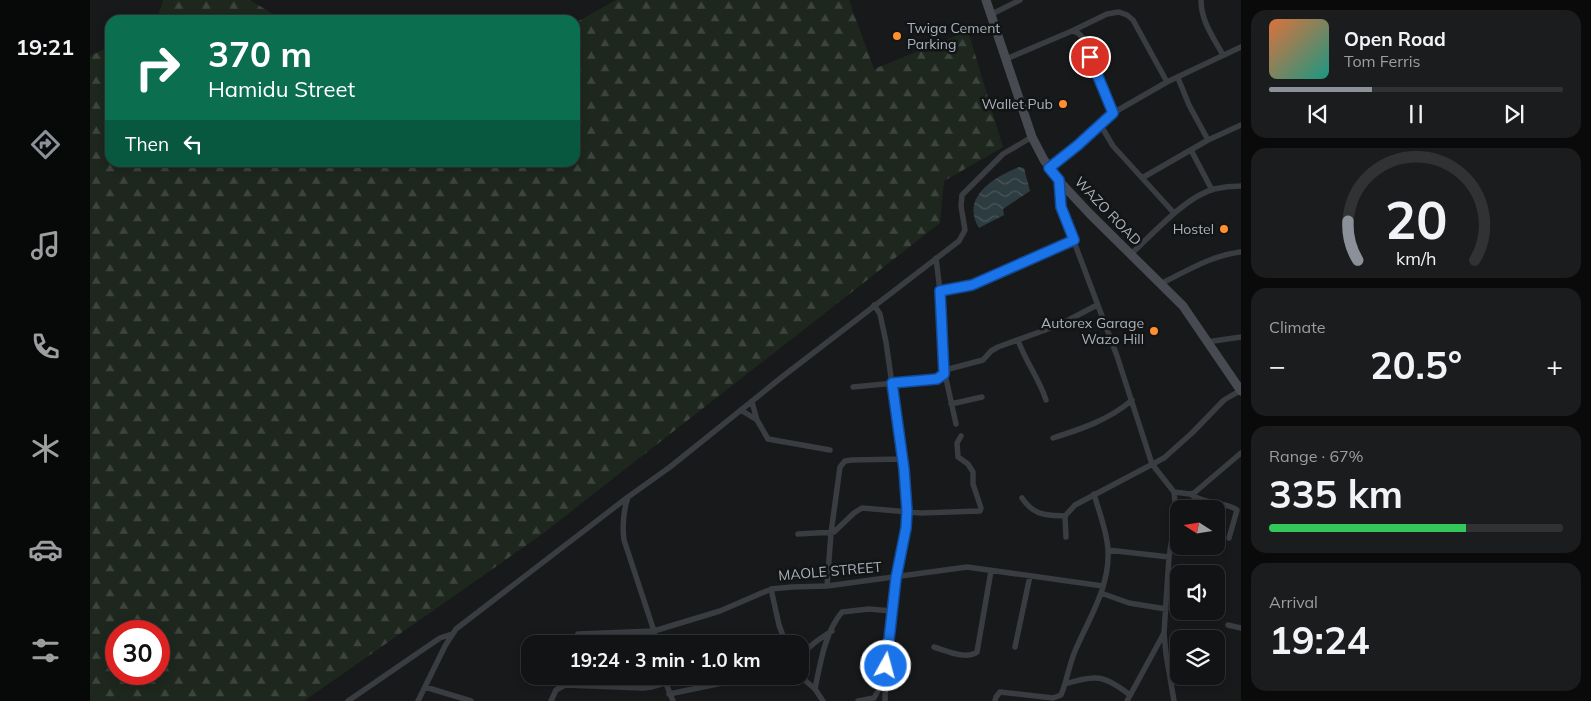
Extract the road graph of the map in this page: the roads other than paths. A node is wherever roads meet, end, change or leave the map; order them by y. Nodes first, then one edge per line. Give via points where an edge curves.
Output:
1 (986, 0) edge
2 (1020, 0) edge
3 (1201, 0) edge
4 (992, 14) junction
5 (1072, 31) junction
6 (1241, 47) edge
7 (1223, 55) junction
8 (1006, 59) junction
9 (1178, 78) junction
10 (1167, 82) junction
11 (1113, 113) junction
12 (1100, 124) junction
13 (1241, 125) edge
14 (1032, 138) junction
15 (1208, 140) junction
16 (1191, 150) junction
17 (1049, 168) junction
18 (1142, 178) junction
19 (1059, 180) junction
20 (1241, 186) edge
21 (1212, 190) junction
22 (1174, 213) junction
23 (1074, 240) junction
24 (1240, 252) dead end
25 (1131, 254) junction
26 (936, 258) junction
27 (1160, 284) junction
28 (940, 291) junction
29 (874, 305) junction
30 (1098, 305) junction
31 (1241, 337) edge
32 (1018, 340) junction
33 (1207, 342) junction
34 (945, 372) junction
35 (892, 383) junction
36 (853, 387) dead end
37 (1241, 390) edge
38 (982, 397) dead end
39 (1046, 400) dead end
40 (1132, 400) junction
41 (752, 402) junction
42 (951, 404) junction
43 (742, 410) junction
44 (757, 420) junction
45 (956, 424) dead end
46 (961, 436) dead end
47 (1053, 438) dead end
48 (830, 450) dead end
49 (1241, 453) edge
50 (902, 459) junction
51 (1152, 464) junction
52 (1174, 492) junction
53 (1094, 494) junction
54 (1190, 494) junction
55 (628, 497) junction
56 (1022, 498) dead end
57 (907, 511) junction
58 (1065, 516) junction
59 (831, 533) junction
60 (798, 534) dead end
61 (1066, 537) dead end
62 (1229, 538) dead end
63 (1108, 550) junction
64 (1169, 557) junction
65 (991, 571) junction
66 (1030, 576) junction
67 (896, 578) junction
68 (827, 586) junction
69 (1103, 586) junction
70 (771, 589) junction
71 (1101, 593) junction
72 (1166, 609) junction
73 (892, 611) junction
74 (1228, 625) dead end
75 (1241, 628) edge
76 (654, 631) junction
77 (832, 631) junction
78 (1164, 633) junction
79 (452, 634) junction
80 (577, 635) edge
81 (655, 635) edge
82 (783, 635) edge
83 (809, 647) edge
84 (934, 647) dead end
85 (1015, 647) dead end
86 (886, 676) junction
87 (809, 684) edge
88 (1064, 684) junction
89 (658, 685) edge
90 (666, 685) edge
91 (713, 685) edge
92 (561, 686) joint
93 (425, 687) junction
94 (815, 689) junction
95 (669, 694) junction
96 (1130, 695) junction
97 (348, 701) edge
98 (418, 701) edge
99 (471, 701) edge
100 (551, 701) edge
101 (673, 701) edge
102 (823, 701) edge
103 (858, 701) edge
104 (885, 701) edge
105 (995, 701) edge
106 (1127, 701) edge
107 (1174, 701) edge

1 - 4 main road, WAZO ROAD
2 - 4 street
3 - 7 street via 1204,21
4 - 8 main road, WAZO ROAD
5 - 8 street
5 - 10 street via 1107,14 1119,12 1127,15 1133,20
5 - 11 street via 1083,38
6 - 7 street
7 - 9 street
8 - 14 main road, WAZO ROAD
9 - 10 street
9 - 15 street
10 - 11 street
11 - 12 street
12 - 17 street
12 - 18 street via 1113,146
13 - 15 street
14 - 17 main road, WAZO ROAD
14 - 26 street via 1003,154 966,190 960,200 965,223 963,236
15 - 16 street
16 - 18 street
16 - 21 street
17 - 19 main road, WAZO ROAD
18 - 22 street
19 - 23 street via 1061,207
19 - 25 main road, WAZO ROAD
20 - 21 street
21 - 22 street
22 - 25 street
23 - 28 street via 972,285
23 - 30 street
24 - 27 street via 1196,264
25 - 27 main road, WAZO ROAD
26 - 28 street
26 - 29 street
27 - 33 main road, WAZO ROAD via 1182,306
28 - 34 street
29 - 35 street via 883,326
29 - 41 street
30 - 32 street via 1059,325
30 - 40 street
31 - 33 street
32 - 34 street via 991,351 983,360
32 - 39 street
33 - 37 main road, WAZO ROAD
34 - 35 street via 937,379
34 - 42 street
35 - 36 street
35 - 50 street
37 - 51 street via 1224,400 1181,444
38 - 42 street
40 - 47 street via 1116,413
40 - 51 street
41 - 43 street
41 - 44 street
42 - 45 street
43 - 44 street
43 - 55 street
44 - 48 street via 768,439
46 - 57 street via 957,443 958,457 973,472 980,511
49 - 54 street
50 - 57 street
50 - 59 street via 845,461 840,467
51 - 52 street
51 - 53 street
52 - 54 street
52 - 64 street via 1176,513
53 - 58 street
53 - 63 street
54 - 62 street via 1202,502 1232,506 1237,510
55 - 76 street via 623,514 624,540
55 - 79 street
56 - 58 street via 1034,511
57 - 59 street via 862,508
57 - 67 street
58 - 61 street
59 - 60 street
59 - 68 street
63 - 64 street
63 - 69 street
64 - 72 street
65 - 66 street, MAOLE STREET
65 - 67 street, MAOLE STREET via 944,569
65 - 84 street via 977,652 965,656
66 - 69 street, MAOLE STREET
66 - 85 street
67 - 68 street, MAOLE STREET
67 - 73 street
68 - 70 street, MAOLE STREET
69 - 71 street
70 - 76 street, MAOLE STREET via 720,611
70 - 82 street
71 - 72 street via 1128,603
71 - 88 street
72 - 78 street
73 - 77 street via 842,612
73 - 86 street
74 - 75 street
76 - 80 street, MAOLE STREET
76 - 81 street
77 - 83 street
77 - 94 street
78 - 96 street
78 - 107 street
79 - 93 street
79 - 97 street via 440,638
86 - 103 street via 874,698
86 - 104 street
87 - 94 street
88 - 96 street via 1080,678 1097,678 1114,683
88 - 105 street via 1061,695 1053,698 1000,692
89 - 92 street via 643,688
90 - 95 street
91 - 95 street
92 - 100 street
93 - 98 street
93 - 99 street
94 - 102 street
95 - 101 street
96 - 106 street

